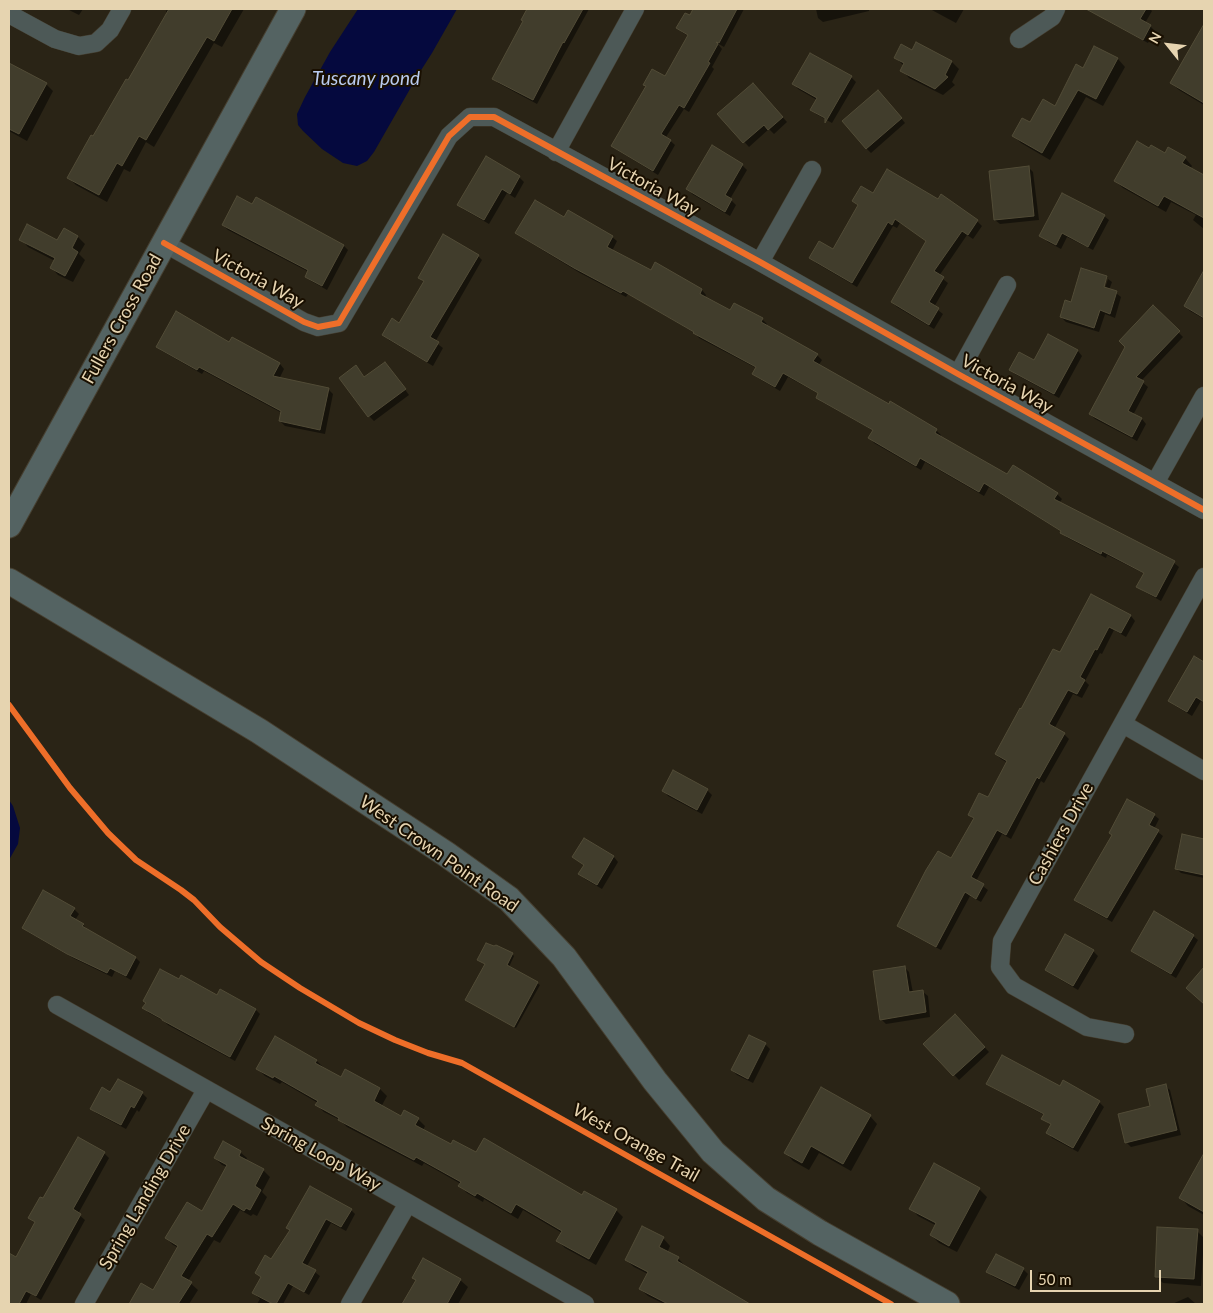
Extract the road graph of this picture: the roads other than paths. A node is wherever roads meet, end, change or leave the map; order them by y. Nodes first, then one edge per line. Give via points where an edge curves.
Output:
1 (122, 9) edge
2 (293, 9) edge
3 (635, 9) edge
4 (1056, 9) edge
5 (9, 14) edge
6 (1019, 39) dead end
7 (556, 152) junction
8 (812, 170) dead end
9 (164, 243) junction
10 (760, 262) junction
11 (1007, 285) dead end
12 (958, 374) junction
13 (1204, 396) edge
14 (1155, 483) junction
15 (1204, 510) edge
16 (9, 525) edge
17 (1204, 576) edge
18 (9, 581) edge
19 (1123, 724) junction
20 (1204, 771) edge
21 (56, 1005) dead end
22 (1125, 1034) dead end
23 (206, 1090) junction
24 (408, 1203) junction
25 (84, 1304) edge
26 (350, 1304) edge
27 (585, 1304) edge
28 (947, 1304) edge

1 - 5 street via 110,30 96,43 79,46 55,40
2 - 9 street, Fullers Cross Road
3 - 7 street
4 - 6 street via 1052,17
7 - 9 street, Victoria Way via 494,117 470,117 449,136 339,323 318,327 304,322
7 - 10 street, Victoria Way
8 - 10 street
9 - 16 street, Fullers Cross Road
10 - 12 street, Victoria Way
11 - 12 street
12 - 14 street, Victoria Way
13 - 14 street
14 - 15 street, Victoria Way
17 - 19 street, Cashiers Drive
18 - 28 street, West Crown Point Road via 259,731 509,899 564,957 655,1081 713,1152 766,1199
19 - 20 street
19 - 22 street, Cashiers Drive via 1002,942 1000,967 1014,986 1086,1026
21 - 23 street, Spring Loop Way
23 - 24 street, Spring Loop Way
23 - 25 street, Spring Landing Drive
24 - 26 street
24 - 27 street, Spring Loop Way

